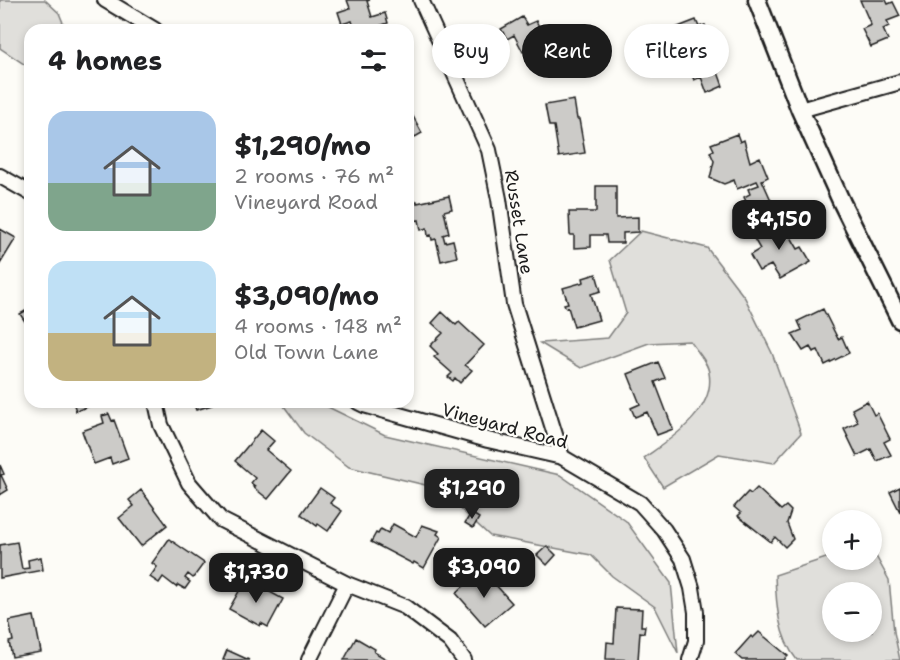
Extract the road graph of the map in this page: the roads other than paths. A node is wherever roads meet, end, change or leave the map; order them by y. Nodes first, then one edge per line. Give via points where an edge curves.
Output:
1 (105, 0) edge
2 (421, 0) edge
3 (757, 0) edge
4 (145, 24) edge
5 (900, 82) edge
6 (800, 110) junction
7 (0, 176) edge
8 (24, 190) edge
9 (900, 320) edge
10 (157, 408) edge
11 (375, 408) edge
12 (562, 458) junction
13 (347, 584) junction
14 (309, 660) edge
15 (464, 660) edge
16 (690, 660) edge

1 - 4 street
2 - 12 street, Russet Lane via 489,150 514,304
3 - 6 street
5 - 6 street
6 - 9 street
7 - 8 street
10 - 13 street via 161,425 189,483 221,520
11 - 12 street, Vineyard Road
12 - 16 street, Vineyard Road via 640,503 683,559 696,612 696,641
13 - 14 street
13 - 15 street via 405,607 450,641

